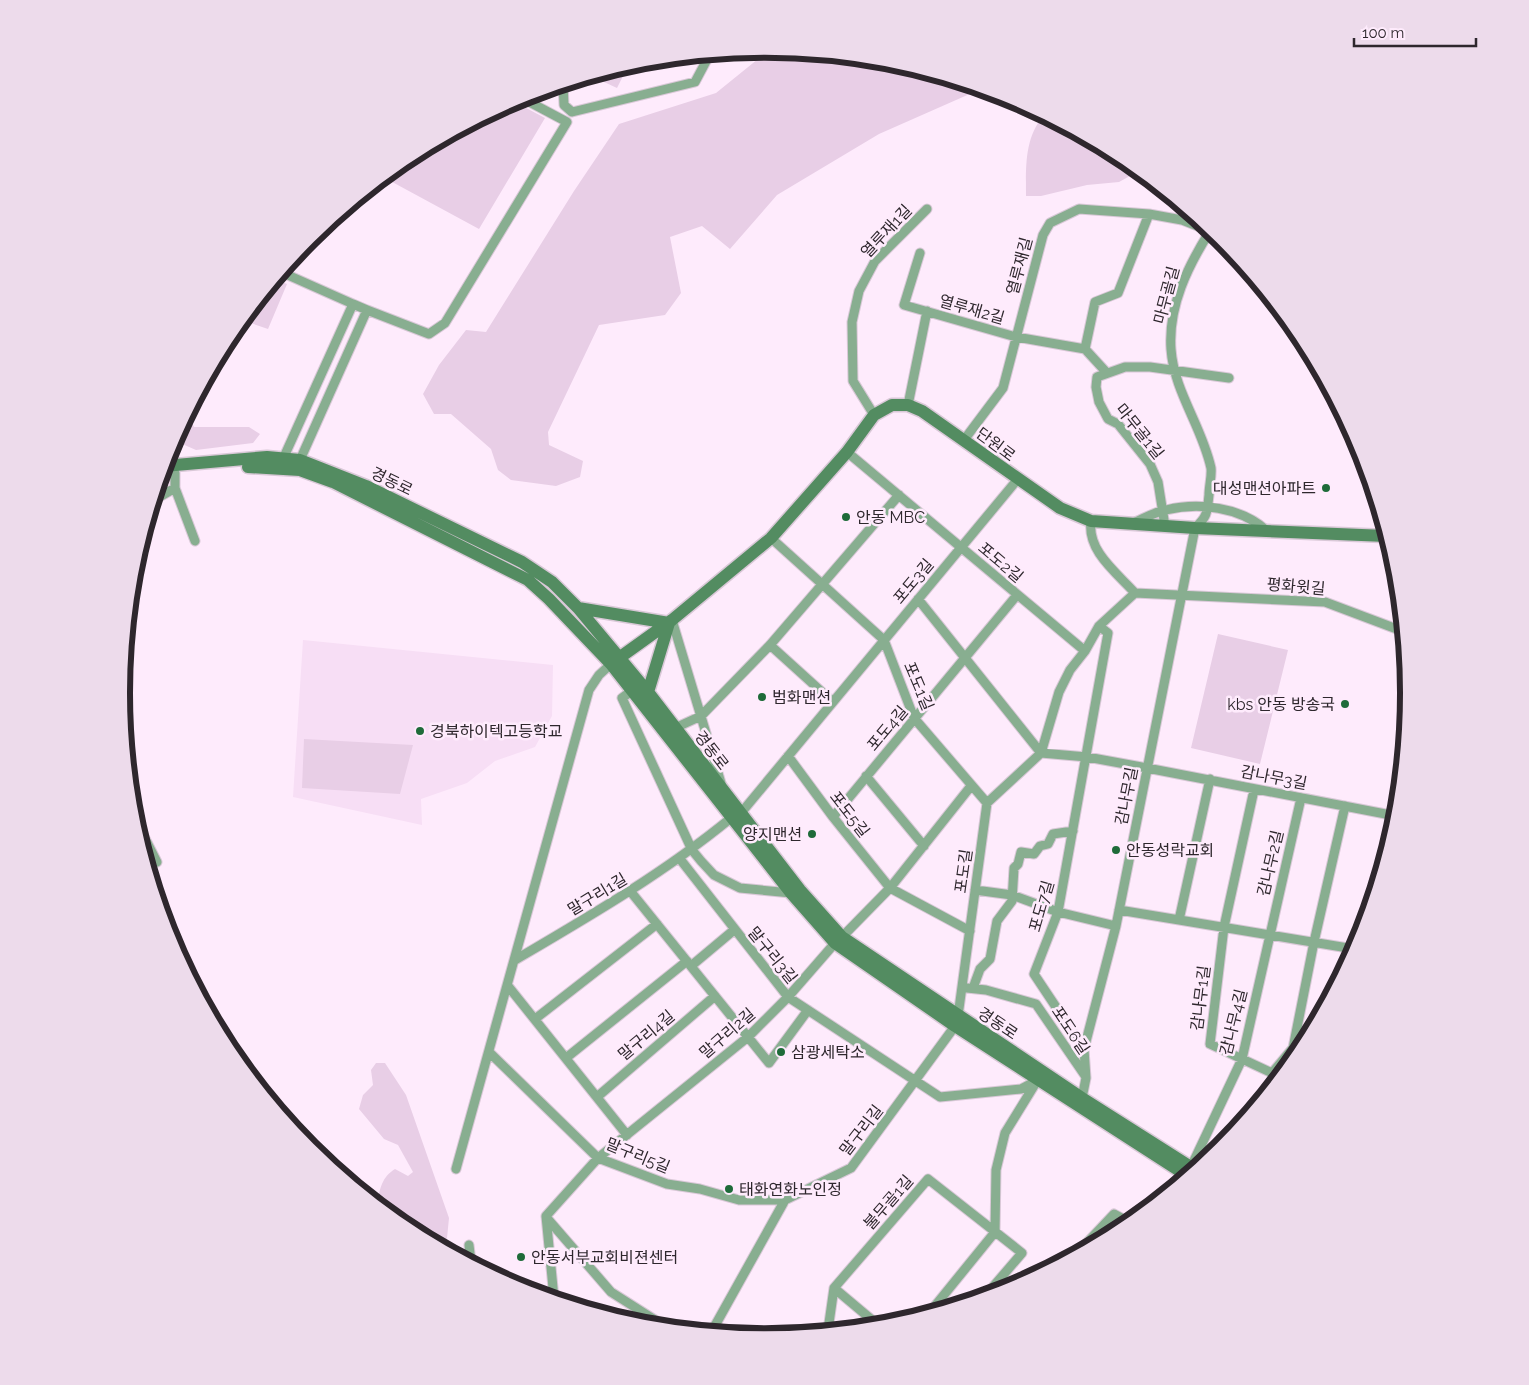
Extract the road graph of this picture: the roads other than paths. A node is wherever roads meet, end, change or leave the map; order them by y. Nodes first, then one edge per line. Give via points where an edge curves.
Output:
1 (706, 61) edge
2 (563, 90) edge
3 (530, 102) edge
4 (572, 112) junction
5 (567, 122) junction
6 (927, 209) dead end
7 (1149, 214) junction
8 (1182, 220) joint
9 (1194, 225) edge
10 (1207, 236) edge
11 (920, 253) dead end
12 (287, 274) edge
13 (353, 304) junction
14 (367, 310) junction
15 (927, 311) junction
16 (1016, 337) junction
17 (1085, 349) junction
18 (1107, 372) junction
19 (1175, 372) junction
20 (1229, 378) dead end
21 (908, 405) junction
22 (874, 415) junction
23 (964, 440) junction
24 (846, 452) junction
25 (284, 459) junction
26 (300, 460) junction
27 (169, 470) edge
28 (169, 471) edge
29 (1017, 480) junction
30 (175, 488) junction
31 (899, 495) junction
32 (161, 496) edge
33 (1207, 508) junction
34 (1164, 510) junction
35 (1091, 521) junction
36 (1130, 524) junction
37 (1165, 526) junction
38 (1195, 528) junction
39 (1266, 530) junction
40 (1380, 536) edge
41 (771, 538) junction
42 (195, 541) dead end
43 (961, 547) junction
44 (823, 585) junction
45 (1134, 593) junction
46 (1182, 593) junction
47 (1017, 594) junction
48 (918, 599) junction
49 (578, 608) junction
50 (671, 621) junction
51 (1099, 626) junction
52 (1396, 629) edge
53 (884, 640) junction
54 (770, 645) junction
55 (1085, 651) junction
56 (965, 657) junction
57 (615, 660) junction
58 (632, 690) junction
59 (648, 692) junction
60 (833, 702) junction
61 (701, 716) junction
62 (914, 718) junction
63 (675, 728) junction
64 (1041, 753) junction
65 (788, 756) junction
66 (1087, 757) junction
67 (1147, 768) junction
68 (866, 776) junction
69 (1210, 779) junction
70 (971, 786) junction
71 (723, 790) junction
72 (1254, 790) junction
73 (1301, 798) junction
74 (987, 803) junction
75 (1345, 806) junction
76 (1387, 814) edge
77 (736, 815) junction
78 (833, 817) junction
79 (1073, 831) junction
80 (148, 845) edge
81 (924, 846) junction
82 (692, 850) junction
83 (680, 858) junction
84 (157, 862) dead end
85 (890, 888) junction
86 (975, 890) junction
87 (631, 892) junction
88 (791, 893) junction
89 (1012, 895) junction
90 (1119, 910) junction
91 (1058, 912) junction
92 (1179, 920) junction
93 (657, 924) junction
94 (1116, 926) junction
95 (1224, 927) junction
96 (734, 930) junction
97 (970, 931) junction
98 (1269, 935) junction
99 (839, 940) junction
100 (1314, 942) junction
101 (1346, 948) edge
102 (515, 960) junction
103 (689, 963) junction
104 (508, 986) junction
105 (962, 988) junction
106 (973, 988) junction
107 (716, 996) junction
108 (788, 997) junction
109 (808, 1010) junction
110 (535, 1019) junction
111 (957, 1021) junction
112 (748, 1037) junction
113 (1294, 1041) edge
114 (1084, 1048) junction
115 (489, 1052) junction
116 (566, 1058) junction
117 (1242, 1059) junction
118 (1273, 1071) edge
119 (1041, 1076) junction
120 (1086, 1078) junction
121 (915, 1081) junction
122 (597, 1097) junction
123 (1082, 1098) junction
124 (627, 1135) junction
125 (598, 1158) junction
126 (1196, 1158) edge
127 (1185, 1168) edge
128 (1185, 1168) edge
129 (456, 1169) dead end
130 (785, 1200) junction
131 (546, 1216) junction
132 (1121, 1217) edge
133 (995, 1232) junction
134 (1094, 1234) edge
135 (469, 1245) dead end
136 (470, 1254) edge
137 (995, 1284) edge
138 (834, 1288) junction
139 (553, 1291) edge
140 (937, 1304) edge
141 (649, 1316) edge
142 (870, 1318) edge
143 (829, 1324) edge
144 (715, 1325) edge

1 - 4 street via 695,82
2 - 4 street via 564,105
3 - 5 street
4 - 5 street
5 - 14 street via 445,323 429,334
6 - 22 street, 열루재1길 via 875,261 858,291 852,322 853,381
7 - 8 street, 열루재길
7 - 16 street, 열루재길 via 1078,209 1050,222 1043,235
7 - 17 street via 1118,294 1095,302
8 - 9 street, 마무골길
10 - 19 street, 마무골길 via 1188,265 1178,299 1171,333
11 - 15 street, 열루재2길 via 904,305
12 - 13 street
13 - 14 street
13 - 25 street
14 - 26 street
15 - 16 street, 열루재2길
15 - 21 street
16 - 17 street, 열루재2길
16 - 23 street, 열루재길 via 1003,388
17 - 18 street
18 - 19 street via 1125,367
18 - 34 street, 마무골1길 via 1097,377 1098,402 1108,419 1118,424 1150,464
19 - 20 street
19 - 33 street, 마무골길 via 1184,401 1199,430 1211,470
21 - 22 street via 892,405
21 - 23 street, 단원로
22 - 24 street
23 - 29 street, 단원로
24 - 31 street, 포도2길
24 - 41 street
25 - 26 street, 경동로
25 - 27 street, 경동로 via 248,458
26 - 49 street, 경동로 via 366,486 522,562 552,582
27 - 57 street, 경동로 via 265,466 300,470 333,482 528,580
28 - 30 street
29 - 35 street, 단원로 via 1060,508
29 - 43 street, 포도3길
30 - 32 street
30 - 42 street
31 - 43 street, 포도2길
31 - 44 street
33 - 34 street
33 - 38 street, 마무골길 via 1206,518
33 - 39 street via 1246,516
34 - 36 street
34 - 37 street, 마무골1길
35 - 36 street, 단원로
35 - 45 street via 1091,541
36 - 37 street, 단원로
37 - 38 street, 단원로
38 - 39 street, 단원로
38 - 46 street, 감나무길
39 - 40 street, 단원로
41 - 44 street, 포도1길
41 - 50 street
43 - 47 street, 포도2길
43 - 48 street, 포도3길
44 - 53 street, 포도1길
44 - 54 street
45 - 46 street
45 - 51 street
46 - 52 street, 평화윗길 via 1325,602
46 - 67 street, 감나무길
47 - 55 street, 포도2길
47 - 56 street, 포도4길
48 - 53 street, 포도3길
48 - 56 street
49 - 50 street
49 - 57 street, 경동로
50 - 57 street
50 - 59 street
50 - 61 street
51 - 55 street
51 - 66 street, 포도7길 via 1108,633
53 - 60 street, 포도3길
53 - 62 street, 포도1길
54 - 60 street
54 - 61 street
55 - 64 street via 1059,692
56 - 62 street, 포도4길
56 - 64 street
57 - 58 street, 경동로
57 - 59 street, 경동로
57 - 102 street via 589,690
58 - 77 street, 경동로
58 - 82 street via 622,698
59 - 63 street, 경동로
60 - 65 street, 포도3길
61 - 63 street
61 - 71 street
62 - 68 street, 포도4길
62 - 70 street, 포도1길
63 - 71 street, 경동로
64 - 66 street
64 - 74 street
65 - 77 street, 포도3길
65 - 78 street, 포도5길
66 - 67 street
66 - 79 street, 포도7길
67 - 69 street, 감나무3길
67 - 90 street, 감나무길
68 - 78 street, 포도4길
68 - 81 street
69 - 72 street, 감나무3길
69 - 92 street
70 - 74 street, 포도1길
70 - 81 street
71 - 77 street, 경동로
72 - 73 street, 감나무3길
72 - 95 street, 감나무2길
73 - 75 street, 감나무3길
73 - 98 street, 감나무2길
74 - 86 street, 포도길
75 - 76 street, 감나무3길
75 - 100 street
77 - 82 street, 말구리1길
77 - 88 street, 경동로
77 - 99 street, 경동로
78 - 85 street, 포도5길
79 - 89 street via 1053,834 1048,844 1040,846 1034,854 1021,852 1014,868
79 - 91 street, 포도7길
80 - 84 street
81 - 85 street
82 - 83 street, 말구리1길
82 - 88 street via 714,876 740,888
83 - 87 street, 말구리1길
83 - 96 street, 말구리3길
85 - 97 street, 포도5길
85 - 99 street, 말구리2길
86 - 89 street
86 - 97 street, 포도길
87 - 93 street
87 - 102 street, 말구리1길
88 - 99 street, 경동로
89 - 91 street
89 - 106 street via 1012,901 997,921 990,959 980,969
90 - 92 street
90 - 94 street, 감나무길
91 - 94 street
91 - 114 street, 포도7길 via 1034,974
92 - 95 street
93 - 103 street
93 - 110 street
94 - 114 street, 감나무길
95 - 98 street
95 - 117 street, 감나무1길 via 1210,1044
96 - 103 street, 말구리4길
96 - 108 street, 말구리3길
97 - 105 street, 포도길
98 - 100 street
98 - 117 street, 감나무4길
99 - 108 street, 말구리2길
99 - 111 street, 경동로
100 - 101 street
100 - 113 street, 감나무1길
102 - 104 street
103 - 107 street
103 - 116 street, 말구리4길
104 - 110 street
104 - 115 street
105 - 106 street, 포도6길
105 - 111 street, 포도길
106 - 120 street, 포도6길 via 1036,1004
107 - 112 street
107 - 122 street, 말구리4길
108 - 109 street, 말구리3길
108 - 112 street, 말구리2길
109 - 112 street via 769,1063
109 - 121 street, 말구리3길
110 - 116 street
111 - 119 street, 경동로
111 - 121 street, 말구리길
112 - 124 street, 말구리2길
114 - 120 street, 감나무길
115 - 125 street, 말구리5길
115 - 129 street
116 - 122 street
117 - 118 street, 감나무1길
117 - 126 street, 감나무4길
119 - 121 street, 말구리3길 via 1021,1089 940,1097
119 - 123 street, 경동로
119 - 127 street, 경동로
119 - 133 street via 1005,1133 996,1170
120 - 123 street, 감나무길
121 - 130 street, 말구리길 via 851,1168
122 - 124 street
123 - 128 street, 경동로
124 - 125 street, 말구리2길
125 - 130 street, 말구리5길 via 668,1184 739,1200
125 - 131 street, 말구리2길
130 - 144 street
131 - 139 street
131 - 141 street via 611,1292
132 - 134 street via 1114,1214
133 - 137 street via 1022,1252
133 - 138 street, 불무골1길 via 928,1179
133 - 140 street
135 - 136 street
138 - 142 street
138 - 143 street

